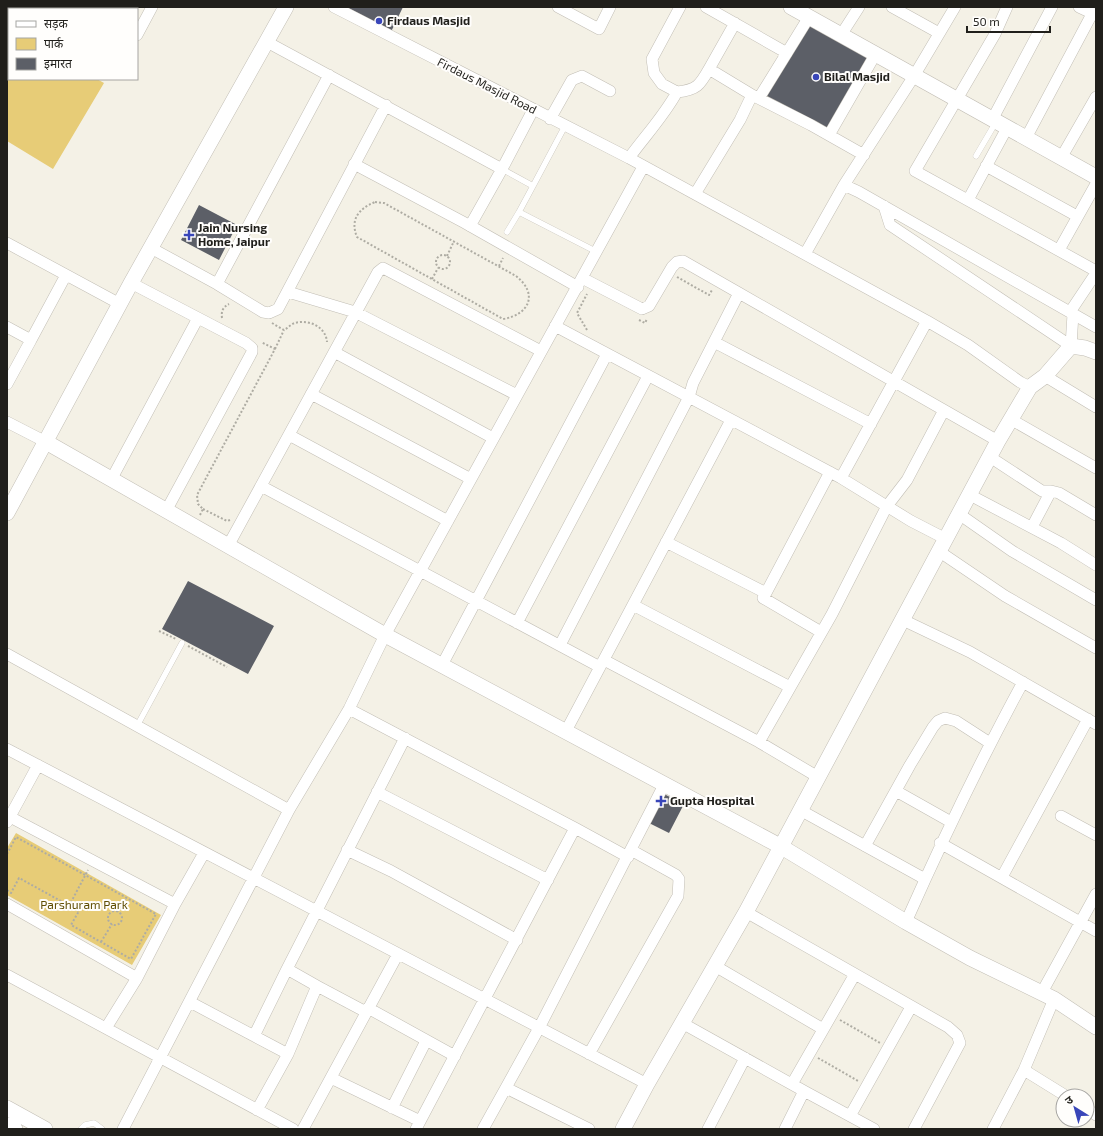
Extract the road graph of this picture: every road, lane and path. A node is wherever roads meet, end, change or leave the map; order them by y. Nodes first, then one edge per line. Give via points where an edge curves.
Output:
1 (152, 7) edge
2 (286, 7) edge
3 (558, 7) edge
4 (610, 7) edge
5 (680, 7) edge
6 (706, 7) edge
7 (791, 7) edge
8 (859, 7) edge
9 (892, 7) edge
10 (955, 7) edge
11 (1008, 7) edge
12 (1052, 7) edge
13 (1079, 7) edge
14 (337, 9) edge
15 (904, 10) edge
16 (1094, 14) edge
17 (809, 17) junction
18 (735, 24) junction
19 (939, 33) junction
20 (138, 34) edge
21 (841, 36) junction
22 (267, 42) junction
23 (787, 53) junction
24 (875, 55) junction
25 (709, 69) junction
26 (329, 75) junction
27 (914, 76) junction
28 (610, 91) dead end
29 (678, 92) junction
30 (755, 97) junction
31 (1096, 97) edge
32 (957, 100) junction
33 (386, 105) junction
34 (533, 110) junction
35 (550, 119) junction
36 (998, 123) junction
37 (564, 126) junction
38 (829, 135) junction
39 (1026, 138) junction
40 (864, 155) junction
41 (976, 156) dead end
42 (629, 158) junction
43 (1061, 158) junction
44 (354, 164) junction
45 (642, 166) junction
46 (986, 166) junction
47 (502, 169) junction
48 (1095, 177) edge
49 (844, 185) junction
50 (533, 186) junction
51 (695, 194) junction
52 (968, 200) junction
53 (884, 206) junction
54 (519, 212) junction
55 (1077, 216) junction
56 (470, 226) junction
57 (507, 232) dead end
58 (454, 241) junction
59 (7, 243) edge
60 (151, 248) junction
61 (1059, 250) junction
62 (597, 252) junction
63 (805, 254) junction
64 (447, 256) junction
65 (504, 258) dead end
66 (499, 266) junction
67 (438, 268) junction
68 (1096, 272) edge
69 (66, 275) junction
70 (432, 280) junction
71 (580, 282) junction
72 (131, 283) junction
73 (216, 284) junction
74 (288, 292) junction
75 (739, 293) junction
76 (234, 303) dead end
77 (120, 304) junction
78 (355, 312) junction
79 (1071, 313) junction
80 (198, 318) junction
81 (265, 320) dead end
82 (927, 321) junction
83 (225, 322) dead end
84 (555, 326) junction
85 (1096, 326) edge
86 (7, 327) edge
87 (284, 330) junction
88 (256, 339) dead end
89 (31, 340) junction
90 (714, 342) junction
91 (1071, 346) junction
92 (275, 349) junction
93 (331, 349) junction
94 (541, 351) junction
95 (1096, 352) edge
96 (607, 354) junction
97 (648, 376) junction
98 (1045, 376) junction
99 (894, 381) junction
100 (7, 384) edge
101 (1030, 387) junction
102 (311, 394) junction
103 (517, 395) junction
104 (689, 397) junction
105 (1096, 407) edge
106 (944, 410) junction
107 (731, 420) junction
108 (1012, 420) junction
109 (7, 422) edge
110 (870, 424) junction
111 (288, 435) junction
112 (493, 438) junction
113 (998, 441) junction
114 (46, 442) junction
115 (990, 457) junction
116 (1096, 468) edge
117 (830, 472) junction
118 (841, 478) junction
119 (111, 480) junction
120 (471, 480) junction
121 (261, 486) junction
122 (1051, 491) junction
123 (11, 494) edge
124 (970, 495) junction
125 (887, 506) junction
126 (203, 509) junction
127 (166, 511) junction
128 (7, 513) edge
129 (959, 514) junction
130 (1096, 515) edge
131 (232, 520) dead end
132 (448, 521) junction
133 (193, 526) junction
134 (1032, 527) junction
135 (666, 542) junction
136 (228, 546) junction
137 (943, 546) junction
138 (1096, 565) edge
139 (421, 570) junction
140 (766, 593) junction
141 (1096, 600) edge
142 (475, 601) junction
143 (633, 605) junction
144 (903, 620) junction
145 (517, 623) junction
146 (159, 631) dead end
147 (821, 632) junction
148 (386, 635) junction
149 (182, 643) junction
150 (560, 645) junction
151 (1096, 648) edge
152 (7, 654) edge
153 (602, 663) junction
154 (442, 664) junction
155 (227, 667) dead end
156 (1023, 682) junction
157 (790, 687) junction
158 (349, 709) junction
159 (1092, 721) edge
160 (137, 726) junction
161 (566, 731) junction
162 (405, 738) junction
163 (759, 742) junction
164 (990, 743) junction
165 (7, 749) edge
166 (38, 765) junction
167 (818, 777) junction
168 (665, 783) junction
169 (896, 791) junction
170 (377, 792) junction
171 (289, 810) junction
172 (800, 810) junction
173 (1061, 816) dead end
174 (9, 820) edge
175 (952, 822) junction
176 (575, 828) junction
177 (1096, 835) edge
178 (940, 843) junction
179 (780, 846) junction
180 (865, 846) junction
181 (347, 850) junction
182 (204, 853) junction
183 (629, 853) junction
184 (7, 854) edge
185 (92, 860) junction
186 (85, 875) junction
187 (1002, 877) junction
188 (254, 879) junction
189 (925, 879) junction
190 (548, 880) junction
191 (7, 890) edge
192 (1096, 894) edge
193 (126, 898) junction
194 (7, 904) edge
195 (175, 904) junction
196 (69, 906) junction
197 (118, 911) junction
198 (317, 912) junction
199 (746, 912) junction
200 (906, 922) junction
201 (1081, 923) junction
202 (112, 924) junction
203 (1096, 931) edge
204 (517, 940) junction
205 (101, 942) junction
206 (398, 954) junction
207 (715, 966) junction
208 (287, 969) junction
209 (855, 974) junction
210 (7, 975) edge
211 (137, 978) junction
212 (317, 986) junction
213 (1048, 997) junction
214 (485, 1000) junction
215 (190, 1002) junction
216 (911, 1007) junction
217 (367, 1010) junction
218 (843, 1014) dead end
219 (839, 1020) junction
220 (682, 1023) junction
221 (836, 1026) dead end
222 (1096, 1027) edge
223 (106, 1028) junction
224 (540, 1028) junction
225 (823, 1028) junction
226 (254, 1036) junction
227 (426, 1040) junction
228 (876, 1050) dead end
229 (821, 1051) dead end
230 (288, 1054) junction
231 (589, 1054) junction
232 (455, 1056) junction
233 (162, 1058) junction
234 (745, 1058) junction
235 (1024, 1070) junction
236 (862, 1075) dead end
237 (331, 1078) junction
238 (647, 1084) junction
239 (792, 1084) junction
240 (506, 1088) junction
241 (1055, 1089) edge
242 (804, 1091) junction
243 (7, 1108) edge
244 (392, 1108) junction
245 (257, 1110) junction
246 (850, 1116) junction
247 (7, 1125) edge
248 (418, 1125) edge
249 (15, 1129) edge
250 (45, 1129) edge
251 (81, 1129) edge
252 (102, 1129) edge
253 (123, 1129) edge
254 (293, 1129) edge
255 (303, 1129) edge
256 (483, 1129) edge
257 (589, 1129) edge
258 (623, 1129) edge
259 (708, 1129) edge
260 (785, 1129) edge
261 (874, 1129) edge
262 (914, 1129) edge
263 (993, 1129) edge

1 - 20 street
2 - 22 street
3 - 4 street via 599,29
5 - 29 street via 652,59 654,73 662,84
6 - 18 street
7 - 17 street
8 - 21 street
9 - 15 street
10 - 19 street
11 - 32 street via 996,34
12 - 36 street
13 - 16 street
14 - 34 street
14 - 45 street, Firdaus Masjid Road
15 - 19 street
16 - 39 street
17 - 21 street
17 - 23 street
18 - 23 street
18 - 25 street
19 - 27 street
21 - 24 street
22 - 26 street
22 - 60 street
23 - 30 street
24 - 27 street
24 - 38 street
25 - 29 street via 699,86
25 - 30 street
26 - 33 street
26 - 73 street
27 - 32 street
27 - 40 street
28 - 35 street via 582,76 572,80
29 - 42 street via 667,111
30 - 38 street
30 - 51 street
31 - 43 street
32 - 36 street
32 - 52 street via 915,171
33 - 44 street
33 - 47 street
34 - 35 street
34 - 47 street
35 - 37 street
36 - 39 street
36 - 41 lane
36 - 46 street
37 - 42 street
37 - 50 lane
38 - 40 street
39 - 43 street
40 - 49 street
42 - 45 street
43 - 48 street
44 - 56 street
44 - 74 street
45 - 51 street
45 - 62 street
46 - 52 street
46 - 55 street
47 - 50 lane
47 - 56 street
48 - 55 street
49 - 53 street
49 - 63 street
50 - 54 lane
51 - 63 street
52 - 61 street
53 - 79 street
53 - 91 street via 890,224
54 - 57 lane
54 - 62 lane
55 - 61 street
56 - 71 street
58 - 64 path
58 - 66 path
58 - 70 path via 384,203 375,202 359,212 354,221 357,237
59 - 69 street
60 - 72 street
60 - 73 street
61 - 68 street
62 - 71 street
63 - 82 street
64 - 67 path via 440,256 437,259
64 - 67 path via 449,266 445,269
65 - 66 path
66 - 70 path via 522,280 529,291 528,304 521,313 512,318 502,319
67 - 70 path
68 - 79 street
69 - 77 street
69 - 89 street
71 - 75 street via 642,309 649,306 672,267 683,261
71 - 84 street
72 - 77 street
72 - 80 street
73 - 74 street via 263,312 269,313 278,309
74 - 78 street
75 - 90 street
75 - 99 street
76 - 83 path via 225,306 222,311
77 - 114 street
78 - 93 street
78 - 94 street via 378,272 383,268
78 - 103 street
79 - 85 street
79 - 91 street
80 - 119 street
80 - 127 street via 246,343 252,348 252,352
81 - 87 path
82 - 99 street
82 - 101 street
84 - 94 street
84 - 96 street
86 - 89 street
87 - 92 path
87 - 93 path via 294,323 312,323 327,337
88 - 92 path
89 - 100 street
90 - 104 street via 693,383
90 - 110 street
91 - 95 street
91 - 98 street
92 - 126 path via 197,495 198,504
93 - 102 street
93 - 112 street
94 - 103 street
96 - 97 street
96 - 142 street
97 - 104 street
97 - 145 street
98 - 101 street
98 - 105 street
99 - 106 street
99 - 110 street
101 - 108 street
102 - 111 street
102 - 120 street
103 - 112 street
104 - 107 street
104 - 150 street
106 - 113 street
106 - 125 street via 907,480
107 - 117 street
107 - 135 street
108 - 113 street
108 - 116 street
109 - 114 street
110 - 118 street
111 - 121 street
111 - 132 street
112 - 120 street
113 - 115 street
114 - 119 street
114 - 123 street
115 - 122 street via 1042,491
115 - 124 street
117 - 118 street
117 - 140 street
118 - 125 street
119 - 127 street
120 - 132 street
121 - 136 street
121 - 139 street
122 - 130 street
122 - 134 street
123 - 128 street
124 - 129 street
124 - 134 street
125 - 137 street
125 - 147 street
126 - 131 path via 227,521
126 - 133 path
127 - 133 street
129 - 137 street
129 - 141 street via 1012,552
132 - 139 street
133 - 136 street
134 - 138 street
135 - 140 street
135 - 143 street
136 - 148 street
137 - 144 street
137 - 151 street via 1005,596
139 - 142 street
139 - 148 street
140 - 147 street via 763,598
142 - 145 street
142 - 154 street
143 - 153 street
143 - 157 street
144 - 156 street via 970,652
144 - 167 street
145 - 150 street
146 - 149 path
147 - 157 street
148 - 154 street
148 - 158 street
149 - 155 path
149 - 160 lane
150 - 153 street
152 - 160 street
153 - 161 street
153 - 163 street
154 - 161 street
156 - 159 street
156 - 164 street
157 - 163 street
158 - 162 street
158 - 171 street
159 - 187 street
160 - 171 street
161 - 168 street
162 - 170 street
162 - 176 street
163 - 167 street
164 - 169 street via 956,721 945,718 938,721
164 - 175 street
165 - 166 street
166 - 174 street
166 - 182 street
167 - 172 street
168 - 179 street
168 - 183 street
169 - 175 street
169 - 180 street
170 - 181 street
170 - 190 street
171 - 188 street
172 - 179 street
172 - 180 street
173 - 177 street
174 - 185 street
175 - 178 street
176 - 183 street
176 - 190 street
178 - 187 street
178 - 189 street
179 - 199 street
179 - 200 street
180 - 189 street
181 - 198 street
181 - 204 street via 391,871
182 - 188 street
182 - 195 street
183 - 224 street
183 - 231 street via 676,875 679,879 678,896
184 - 186 path via 16,837
185 - 186 path
185 - 195 street
186 - 193 path
186 - 196 path
187 - 201 street
188 - 198 street
188 - 215 street
189 - 200 street
190 - 204 street
191 - 196 path via 11,892 19,878
192 - 201 street
193 - 197 path
193 - 205 path via 156,914 131,958
194 - 211 street
195 - 211 street
196 - 205 path via 79,911 71,925
197 - 202 path via 112,912 109,916 108,920
197 - 202 path via 122,914 122,921 116,925
198 - 206 street
198 - 208 street
199 - 207 street
199 - 209 street
200 - 213 street
201 - 203 street
201 - 213 street
202 - 205 path
204 - 214 street
206 - 214 street
206 - 217 street
207 - 220 street
207 - 225 street
208 - 212 street
208 - 226 street
209 - 216 street
209 - 225 street
210 - 223 street
211 - 223 street
212 - 217 street
212 - 230 street
213 - 222 street
213 - 235 street
214 - 224 street
214 - 232 street
215 - 226 street
215 - 233 street
216 - 246 street
216 - 262 street via 948,1027 957,1035 960,1044
217 - 227 street
217 - 237 street
218 - 219 path
219 - 221 path
219 - 228 path via 880,1043
220 - 234 street
220 - 238 street
223 - 233 street
224 - 231 street
224 - 240 street
225 - 239 street
226 - 230 street
227 - 232 street
227 - 244 street
229 - 236 path via 818,1058 858,1081
230 - 245 street
231 - 238 street
232 - 248 street
233 - 245 street
233 - 253 street
234 - 239 street
234 - 259 street
235 - 241 street
235 - 263 street
237 - 244 street
237 - 255 street
238 - 258 street
239 - 242 street
240 - 256 street
240 - 257 street
242 - 246 street
242 - 260 street
243 - 250 street
244 - 248 street
245 - 254 street
246 - 261 street
247 - 249 street
251 - 252 lane via 94,1123

